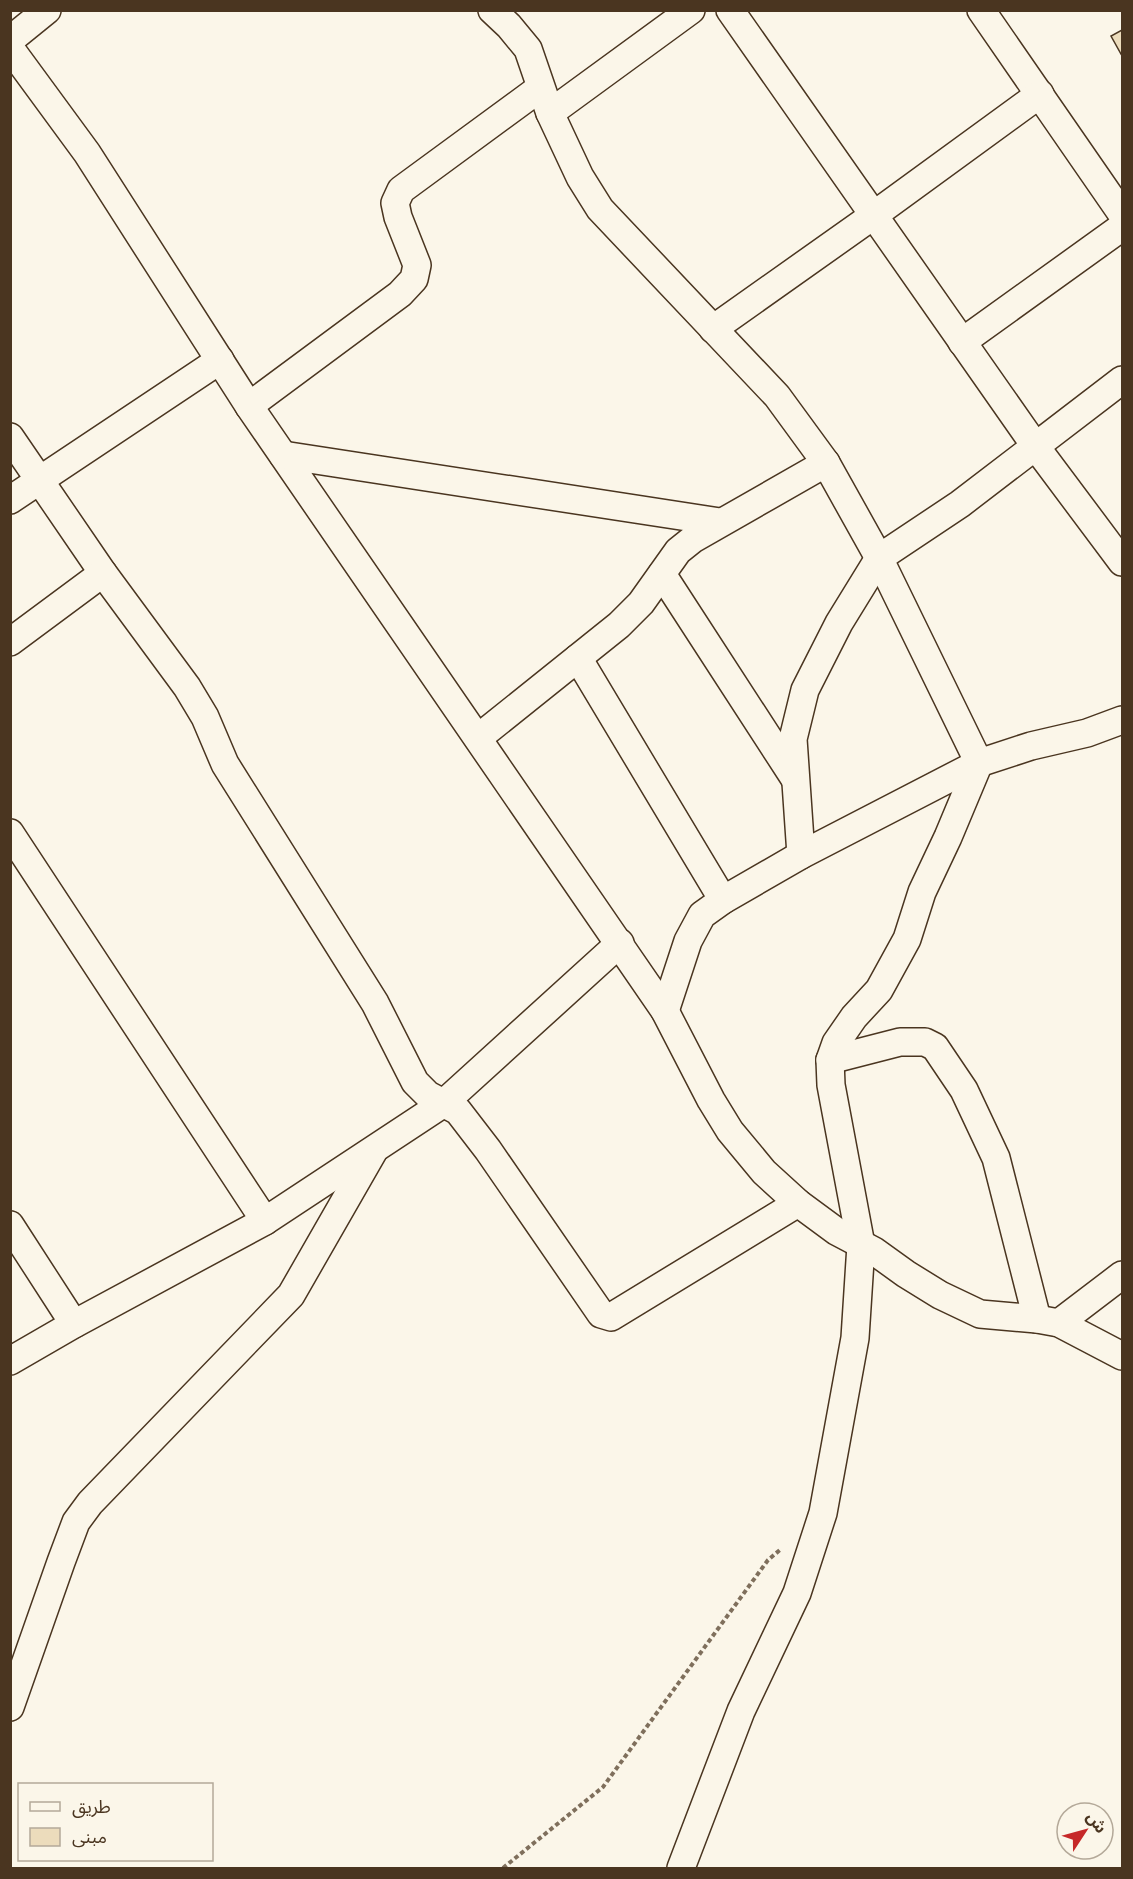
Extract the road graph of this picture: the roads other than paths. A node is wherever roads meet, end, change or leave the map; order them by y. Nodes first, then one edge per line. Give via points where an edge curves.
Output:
1 (47, 10) edge
2 (492, 10) edge
3 (691, 10) edge
4 (730, 10) edge
5 (981, 10) edge
6 (10, 39) edge
7 (10, 48) edge
8 (540, 87) junction
9 (1040, 94) junction
10 (550, 113) junction
11 (1122, 214) edge
12 (874, 215) junction
13 (1122, 227) edge
14 (713, 329) junction
15 (962, 342) junction
16 (220, 360) junction
17 (1122, 380) edge
18 (249, 406) junction
19 (10, 437) edge
20 (1036, 447) junction
21 (283, 454) junction
22 (826, 463) junction
23 (40, 481) junction
24 (10, 500) edge
25 (720, 522) junction
26 (879, 558) junction
27 (1122, 562) edge
28 (103, 573) junction
29 (662, 574) junction
30 (10, 642) edge
31 (578, 658) junction
32 (1122, 720) edge
33 (478, 738) junction
34 (979, 763) junction
35 (795, 778) junction
36 (10, 833) edge
37 (801, 855) junction
38 (723, 900) junction
39 (620, 944) junction
40 (665, 1011) junction
41 (830, 1060) junction
42 (444, 1103) junction
43 (375, 1148) junction
44 (798, 1203) junction
45 (265, 1221) junction
46 (10, 1226) edge
47 (861, 1245) junction
48 (1122, 1275) edge
49 (1048, 1321) junction
50 (74, 1324) junction
51 (1122, 1355) edge
52 (10, 1361) edge
53 (10, 1707) edge
54 (681, 1869) edge

1 - 6 street
2 - 8 street via 528,49
3 - 10 street
4 - 12 street
5 - 9 street
7 - 16 street via 87,153
8 - 10 street
8 - 18 street via 401,190 395,203 417,265 414,279 400,294
9 - 11 street
9 - 12 street
10 - 14 street via 600,210
12 - 14 street
12 - 15 street
13 - 15 street
14 - 22 street via 777,396
15 - 20 street
16 - 18 street
16 - 23 street
17 - 20 street
18 - 21 street
19 - 23 street
20 - 26 street
20 - 27 street
21 - 25 street
21 - 33 street
22 - 25 street
22 - 26 street
23 - 24 street
23 - 28 street
25 - 29 street via 678,550
26 - 34 street
26 - 35 street via 839,623 805,690 793,739
28 - 30 street
28 - 42 street via 187,687 225,764 375,1003 416,1082 428,1095
29 - 31 street via 641,603
29 - 35 street
31 - 33 street
31 - 38 street
32 - 34 street via 1088,734 1031,746
33 - 39 street
34 - 37 street
34 - 41 street via 922,892 907,939 879,990 836,1043
35 - 37 street
36 - 45 street
37 - 38 street
38 - 40 street via 702,915 688,941
39 - 40 street
39 - 42 street
40 - 44 street via 730,1131 764,1172
41 - 47 street via 831,1085
41 - 49 street via 900,1042 925,1042 935,1047 964,1090 996,1158
42 - 43 street
42 - 44 street via 458,1111 594,1305 611,1317
43 - 45 street
43 - 53 street via 291,1295 76,1522
44 - 47 street
45 - 50 street
46 - 50 street
47 - 49 street via 940,1295 980,1314
47 - 54 street via 855,1338 823,1513 797,1593 741,1711
48 - 49 street
49 - 51 street
50 - 52 street

